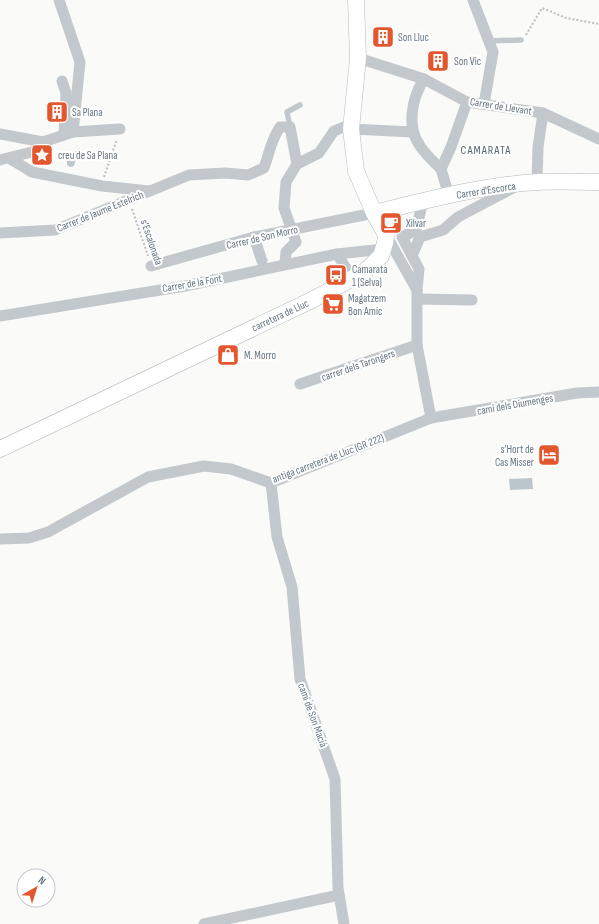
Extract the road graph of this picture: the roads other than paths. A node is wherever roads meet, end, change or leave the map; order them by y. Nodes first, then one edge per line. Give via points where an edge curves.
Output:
1 (59, 0) edge
2 (356, 0) edge
3 (473, 0) edge
4 (521, 40) road end
5 (489, 41) junction
6 (358, 58) junction
7 (424, 79) junction
8 (62, 81) dead end
9 (467, 102) junction
10 (484, 104) junction
11 (300, 105) dead end
12 (543, 113) junction
13 (290, 126) junction
14 (351, 127) junction
15 (120, 129) road end
16 (413, 132) junction
17 (69, 134) junction
18 (5, 136) edge
19 (599, 139) edge
20 (42, 142) junction
21 (5, 159) edge
22 (297, 164) junction
23 (441, 169) junction
24 (537, 182) junction
25 (599, 182) edge
26 (520, 185) junction
27 (152, 191) junction
28 (448, 196) junction
29 (423, 201) junction
30 (374, 213) junction
31 (291, 230) junction
32 (0, 233) edge
33 (254, 237) junction
34 (385, 242) junction
35 (336, 254) junction
36 (412, 256) junction
37 (262, 261) dead end
38 (285, 264) junction
39 (151, 266) road end
40 (353, 279) junction
41 (418, 295) junction
42 (472, 300) dead end
43 (0, 316) edge
44 (417, 345) junction
45 (300, 384) dead end
46 (599, 392) edge
47 (431, 418) junction
48 (0, 449) edge
49 (271, 483) junction
50 (0, 539) edge
51 (339, 895) junction
52 (204, 924) edge
53 (344, 924) edge

1 - 17 street via 80,62
2 - 6 main road
3 - 5 street
4 - 5 lane
5 - 10 street via 493,52
6 - 7 street, Carrer de Llevant
6 - 14 main road
7 - 9 street, Carrer de Llevant
7 - 16 street via 416,91
8 - 17 street via 66,93
9 - 10 street, Carrer de Llevant
9 - 23 street
10 - 12 street, Carrer de Llevant
11 - 13 lane via 288,112
12 - 19 street, Carrer de Llevant
12 - 24 street via 538,147
13 - 22 street
13 - 27 street, Carrer de Jaume Estelrich via 280,127 272,139 264,168 248,175 189,175
14 - 16 street
14 - 22 street via 334,131 319,153
14 - 30 main road via 356,171
15 - 17 street
16 - 23 street via 420,147
17 - 20 street
18 - 20 street
20 - 21 street via 36,151
21 - 27 street via 32,172 102,186
22 - 31 street via 286,182 284,208
23 - 28 street
24 - 25 main road, Carrer d'Escorca
24 - 26 main road, Carrer d'Escorca
26 - 28 main road, Carrer d'Escorca
26 - 36 street via 458,217 443,230 420,237
27 - 32 street, Carrer de Jaume Estelrich via 54,230
28 - 29 main road, Carrer d'Escorca
29 - 30 main road, Carrer d'Escorca
29 - 36 street via 416,230 402,237
30 - 31 street, Carrer de Son Morro
30 - 34 main road
31 - 33 street, Carrer de Son Morro
31 - 38 street via 296,242 286,252
33 - 37 street
33 - 39 street, Carrer de Son Morro
34 - 35 street, Carrer de la Font
34 - 40 main road, carretera de Lluc via 376,262
34 - 41 street
35 - 38 street, Carrer de la Font
35 - 40 street
36 - 41 street via 419,269
38 - 43 street, Carrer de la Font via 185,286
40 - 48 main road, carretera de Lluc
41 - 42 street
41 - 44 street
44 - 45 street, carrer dels Tarongers
44 - 47 street
46 - 47 street, camí dels Diumenges via 577,393
47 - 49 street, antiga carretera de Lluc (GR 222)
49 - 50 street, antiga carretera de Lluc (GR 222) via 231,469 204,466 148,477 48,532 29,538
49 - 51 street, camí de Son Macià via 277,537 292,587 300,679 335,779
51 - 52 street
51 - 53 street, camí de Son Macià

